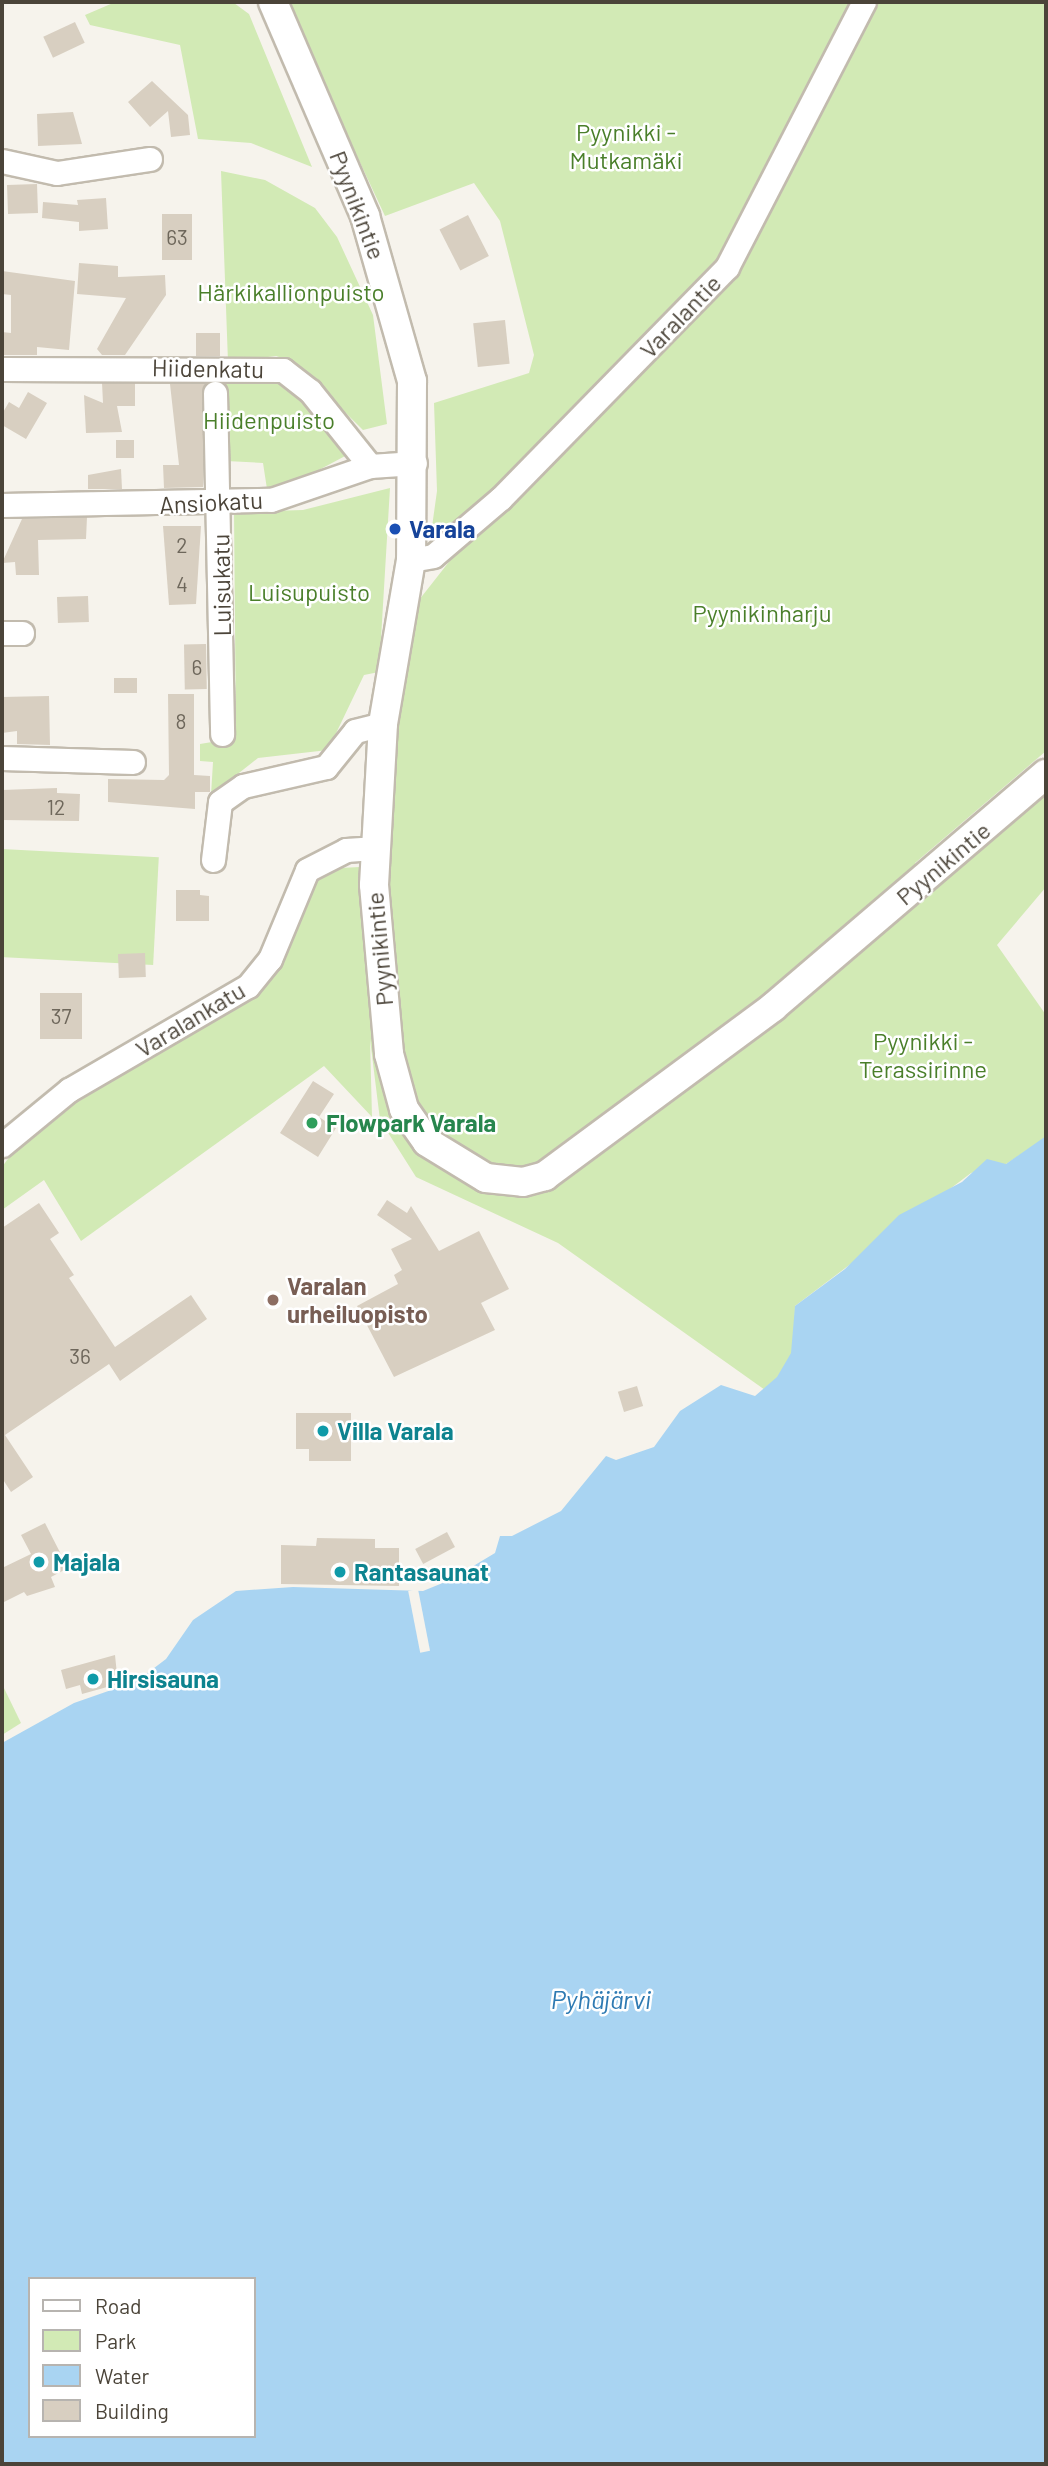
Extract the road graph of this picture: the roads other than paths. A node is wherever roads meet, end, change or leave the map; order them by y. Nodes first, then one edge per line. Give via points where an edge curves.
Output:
1 (273, 2) edge
2 (864, 2) edge
3 (150, 159) dead end
4 (2, 161) edge
5 (2, 369) edge
6 (215, 394) dead end
7 (415, 463) junction
8 (370, 466) junction
9 (220, 503) junction
10 (2, 505) edge
11 (411, 560) junction
12 (383, 724) junction
13 (222, 734) dead end
14 (2, 758) edge
15 (133, 762) dead end
16 (1046, 774) edge
17 (373, 848) junction
18 (213, 860) dead end
19 (2, 1145) edge

1 - 7 street, Pyynikintie via 383,269 412,381
2 - 11 street, Varalantie via 727,267 501,498 433,556
3 - 4 street via 57,173
5 - 8 street, Hiidenkatu via 283,370 310,391
6 - 9 street, Luisukatu
7 - 8 street, Ansiokatu
7 - 11 street, Pyynikintie
8 - 9 street, Ansiokatu via 271,500
9 - 10 street, Ansiokatu
9 - 13 street, Luisukatu
11 - 12 street, Pyynikintie
12 - 17 street, Pyynikintie
12 - 18 street via 355,731 326,766 297,778 243,786 220,803
14 - 15 street
16 - 17 street, Pyynikintie via 773,1007 572,1160 523,1182 493,1180 461,1167 427,1142 404,1109 389,1054
17 - 19 street, Varalankatu via 346,850 307,870 270,959 248,986 57,1097

